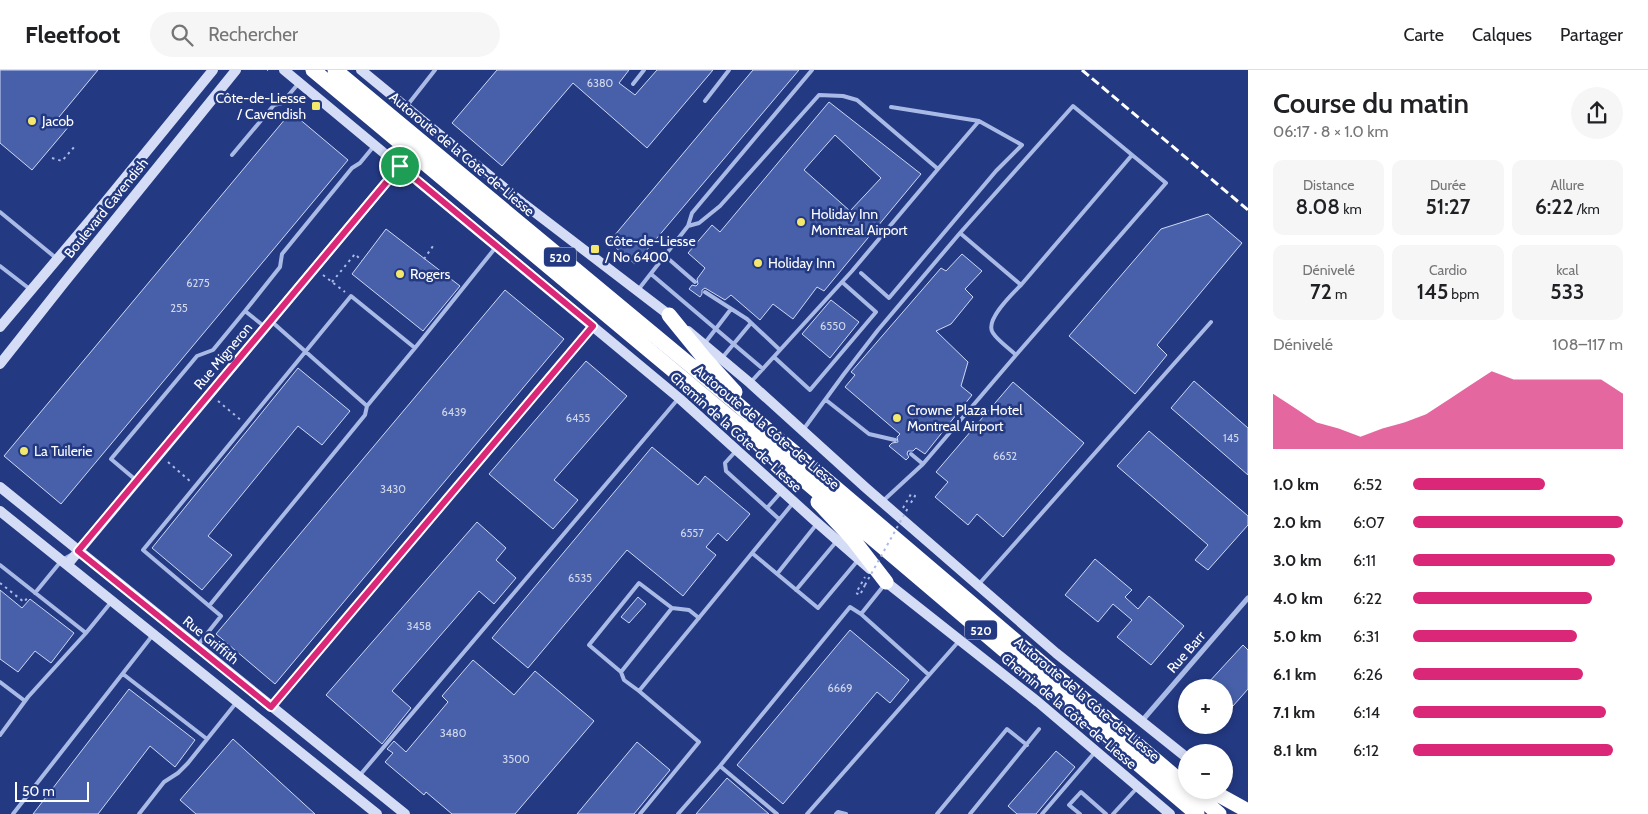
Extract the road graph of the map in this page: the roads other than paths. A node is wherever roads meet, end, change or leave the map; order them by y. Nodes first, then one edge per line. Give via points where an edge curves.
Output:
1 (213, 70) edge
2 (236, 70) edge
3 (284, 70) edge
4 (313, 70) edge
5 (335, 70) edge
6 (361, 70) edge
7 (434, 70) edge
8 (644, 70) edge
9 (729, 70) edge
10 (812, 70) edge
11 (299, 82) junction
12 (633, 84) dead end
13 (705, 101) dead end
14 (406, 107) junction
15 (891, 107) dead end
16 (979, 121) junction
17 (375, 145) junction
18 (232, 155) dead end
19 (1132, 155) junction
20 (400, 166) junction
21 (938, 169) junction
22 (0, 212) edge
23 (688, 226) junction
24 (960, 233) junction
25 (497, 246) junction
26 (664, 255) junction
27 (58, 259) junction
28 (0, 266) edge
29 (861, 273) dead end
30 (651, 274) junction
31 (695, 282) dead end
32 (842, 282) junction
33 (1021, 284) junction
34 (30, 290) junction
35 (637, 292) junction
36 (705, 292) dead end
37 (731, 309) junction
38 (245, 311) junction
39 (669, 315) junction
40 (1211, 322) dead end
41 (751, 323) junction
42 (268, 324) junction
43 (593, 326) junction
44 (0, 327) edge
45 (716, 328) junction
46 (734, 343) junction
47 (704, 344) junction
48 (415, 348) junction
49 (780, 350) junction
50 (305, 353) junction
51 (1016, 355) junction
52 (774, 357) junction
53 (722, 358) junction
54 (0, 364) edge
55 (763, 369) junction
56 (750, 383) junction
57 (679, 398) junction
58 (826, 400) junction
59 (367, 406) junction
60 (803, 431) junction
61 (895, 440) dead end
62 (784, 444) junction
63 (765, 447) junction
64 (737, 449) junction
65 (911, 454) dead end
66 (922, 464) junction
67 (137, 481) junction
68 (0, 487) edge
69 (782, 491) junction
70 (794, 502) junction
71 (882, 502) junction
72 (767, 508) junction
73 (0, 511) edge
74 (779, 519) junction
75 (818, 523) junction
76 (837, 540) junction
77 (78, 551) junction
78 (752, 552) junction
79 (859, 560) junction
80 (65, 563) junction
81 (0, 565) edge
82 (777, 574) junction
83 (886, 582) junction
84 (978, 586) junction
85 (796, 590) junction
86 (35, 593) junction
87 (1248, 598) edge
88 (112, 601) junction
89 (210, 606) junction
90 (672, 608) junction
91 (861, 614) junction
92 (699, 618) junction
93 (86, 633) junction
94 (154, 634) junction
95 (959, 640) junction
96 (197, 647) junction
97 (621, 672) junction
98 (123, 674) junction
99 (929, 675) junction
100 (0, 682) edge
101 (639, 691) junction
102 (237, 701) junction
103 (25, 702) junction
104 (271, 707) junction
105 (1141, 722) junction
106 (1039, 729) dead end
107 (0, 735) edge
108 (208, 739) junction
109 (1027, 745) junction
110 (1096, 751) junction
111 (1178, 751) edge
112 (1155, 760) junction
113 (720, 766) junction
114 (1178, 773) edge
115 (358, 777) junction
116 (1178, 779) edge
117 (1138, 787) junction
118 (1233, 797) edge
119 (1202, 799) edge
120 (1226, 799) edge
121 (1248, 811) edge
122 (13, 814) edge
123 (140, 814) edge
124 (377, 814) edge
125 (404, 814) edge
126 (640, 814) edge
127 (678, 814) edge
128 (777, 814) edge
129 (807, 814) edge
130 (836, 814) edge
131 (846, 814) edge
132 (937, 814) edge
133 (970, 814) edge
134 (1042, 814) edge
135 (1080, 814) edge
136 (1106, 814) edge
137 (1113, 814) edge
138 (1170, 814) edge
139 (1197, 814) edge
140 (1219, 814) edge

1 - 27 main road, Boulevard Cavendish
2 - 54 main road, Boulevard Cavendish
3 - 11 main road, Chemin de la Côte-de-Liesse
4 - 63 highway, Autoroute de la Côte-de-Liesse / 520
5 - 62 highway, Autoroute de la Côte-de-Liesse / 520
6 - 14 main road
7 - 14 lane
8 - 12 lane
9 - 13 lane
10 - 23 lane via 692,213
11 - 17 main road, Chemin de la Côte-de-Liesse
11 - 18 lane via 282,103 274,104
14 - 35 main road
15 - 16 lane
16 - 21 lane
16 - 29 lane via 1022,145 996,171 889,298
17 - 20 main road, Chemin de la Côte-de-Liesse
17 - 38 lane via 352,168 282,254 280,267
19 - 24 lane via 1073,106
19 - 33 lane
19 - 51 lane via 1166,183
20 - 25 main road, Chemin de la Côte-de-Liesse
20 - 42 main road, Rue Migneron
21 - 23 lane via 857,100 818,95 720,206 699,223
21 - 32 lane
22 - 27 lane
23 - 26 lane
24 - 33 lane
24 - 58 lane via 878,330
25 - 43 main road, Chemin de la Côte-de-Liesse
25 - 48 lane
26 - 30 lane
26 - 31 lane
27 - 34 main road, Boulevard Cavendish
28 - 34 lane
30 - 35 lane
30 - 45 lane
32 - 49 lane
32 - 52 lane via 876,312 810,390
33 - 51 lane via 991,324 992,332
34 - 44 main road, Boulevard Cavendish
35 - 39 main road
36 - 37 lane
37 - 41 lane
37 - 45 lane
38 - 42 lane
38 - 67 lane via 212,350 197,356 111,459
39 - 47 main road
39 - 62 highway
40 - 84 lane
41 - 46 lane
41 - 49 lane
42 - 50 lane
42 - 67 main road, Rue Migneron
43 - 57 main road, Chemin de la Côte-de-Liesse
43 - 104 lane
45 - 46 lane
45 - 47 lane
46 - 53 lane
46 - 55 lane
47 - 53 main road
48 - 50 lane via 352,296
48 - 59 lane
49 - 52 lane
50 - 59 lane
50 - 89 lane via 142,550
51 - 66 lane
52 - 55 lane
53 - 56 main road
55 - 56 lane
56 - 60 main road
57 - 64 main road, Chemin de la Côte-de-Liesse
57 - 115 lane
58 - 60 lane
58 - 61 lane via 869,434
59 - 89 lane via 365,415
60 - 71 main road
62 - 112 highway, Autoroute de la Côte-de-Liesse / 520
63 - 83 highway via 852,538
63 - 139 highway, Autoroute de la Côte-de-Liesse / 520
64 - 69 main road, Chemin de la Côte-de-Liesse
64 - 72 lane via 725,463 726,471
65 - 66 lane
66 - 71 lane
67 - 77 main road, Rue Migneron
68 - 77 main road, Rue Griffith
69 - 70 main road, Chemin de la Côte-de-Liesse
69 - 72 lane
70 - 74 lane
70 - 75 main road, Chemin de la Côte-de-Liesse
71 - 84 main road
72 - 74 lane
73 - 80 main road
74 - 78 lane
75 - 76 main road, Chemin de la Côte-de-Liesse
75 - 82 lane
76 - 79 main road, Chemin de la Côte-de-Liesse
76 - 85 lane
77 - 80 main road, Rue Migneron
77 - 96 main road, Rue Griffith
78 - 82 lane
78 - 92 lane
79 - 83 main road, Chemin de la Côte-de-Liesse
79 - 85 lane via 818,608
80 - 86 lane
80 - 88 main road
81 - 86 lane
82 - 85 lane
83 - 91 lane
83 - 95 main road, Chemin de la Côte-de-Liesse
84 - 105 main road
86 - 93 lane
87 - 105 street, Rue Barr
88 - 93 lane
88 - 94 main road
89 - 96 lane via 221,616
90 - 92 lane via 689,610
90 - 97 lane
90 - 97 lane via 639,583 589,645
91 - 99 lane
91 - 113 lane via 850,607
92 - 101 lane
93 - 103 lane
94 - 98 lane
94 - 102 main road
95 - 99 lane
95 - 110 main road, Chemin de la Côte-de-Liesse
96 - 104 main road, Rue Griffith
97 - 101 lane via 624,680
98 - 108 lane
98 - 122 lane
99 - 129 lane
100 - 103 lane
101 - 126 lane via 699,742
102 - 108 lane
102 - 124 main road
103 - 107 lane
104 - 115 main road, Rue Griffith
105 - 111 main road
106 - 109 lane
108 - 123 lane via 178,773 164,782
109 - 132 lane via 1007,729
109 - 133 lane
110 - 117 main road, Chemin de la Côte-de-Liesse
110 - 134 lane
112 - 114 highway
112 - 116 highway, Autoroute de la Côte-de-Liesse / 520
113 - 127 lane
113 - 128 lane
115 - 125 main road, Rue Griffith
117 - 137 lane
117 - 138 main road, Chemin de la Côte-de-Liesse
118 - 121 main road
119 - 140 highway
120 - 121 highway
130 - 131 lane
135 - 136 lane via 1069,805 1081,792

